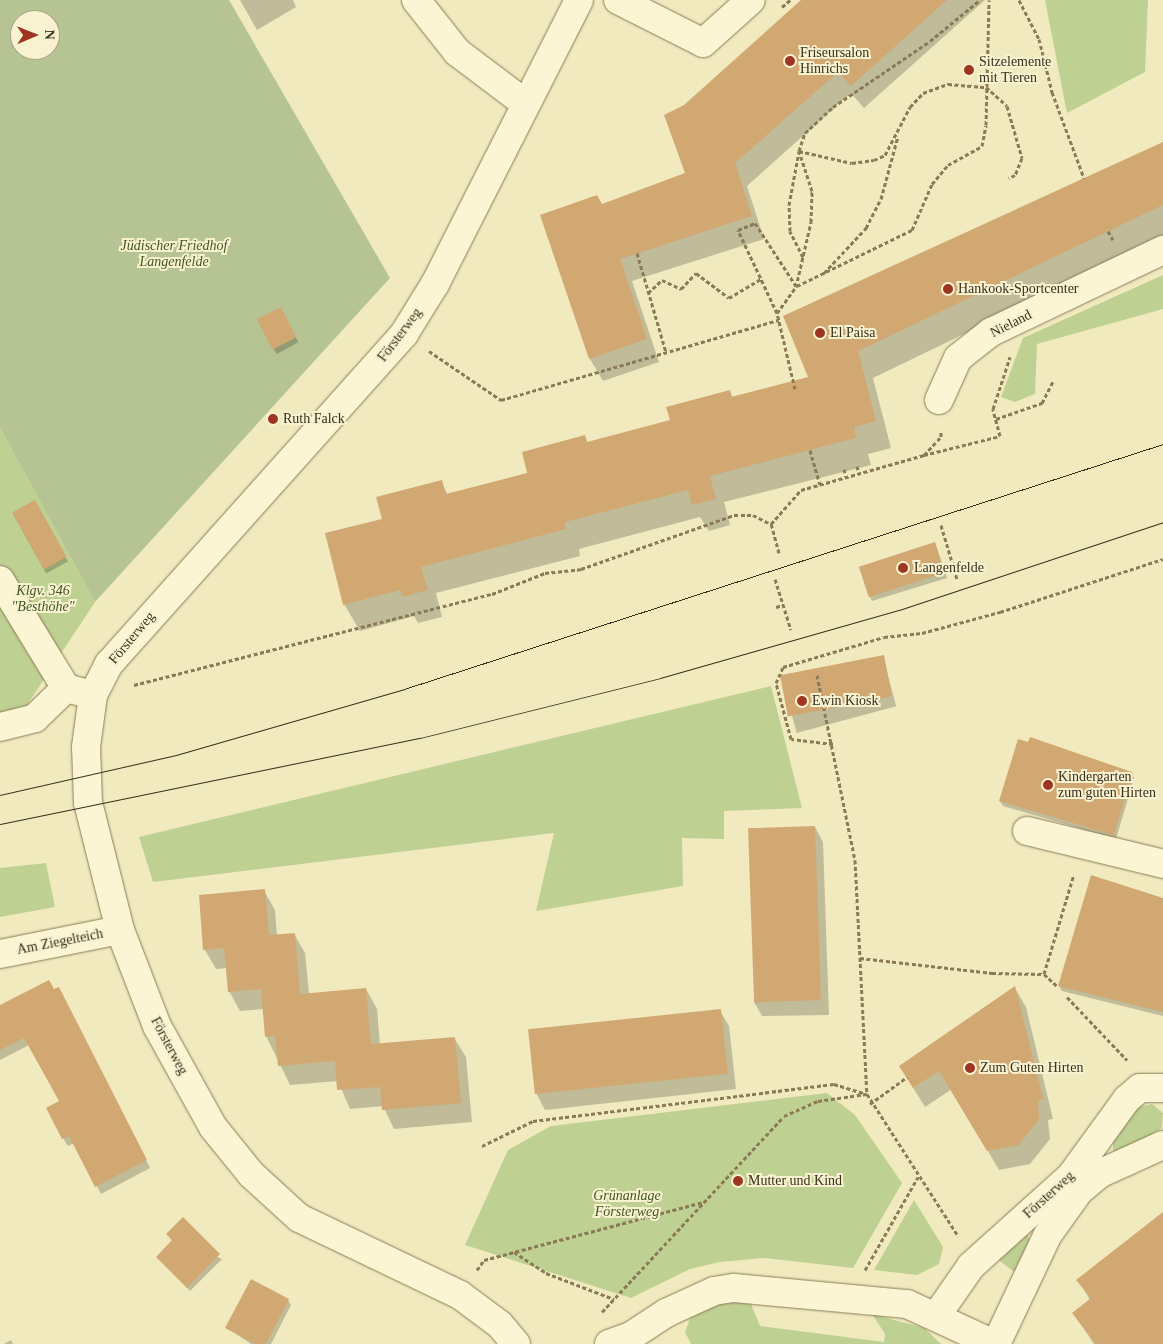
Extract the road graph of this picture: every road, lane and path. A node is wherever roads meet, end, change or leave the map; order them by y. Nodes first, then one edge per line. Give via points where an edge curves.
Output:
1 (416, 0) edge
2 (579, 0) edge
3 (618, 0) edge
4 (750, 0) edge
5 (980, 0) edge
6 (989, 0) edge
7 (1019, 0) edge
8 (986, 87) junction
9 (526, 104) junction
10 (899, 133) junction
11 (799, 150) junction
12 (1008, 178) dead end
13 (1084, 178) dead end
14 (1163, 250) edge
15 (637, 254) dead end
16 (803, 257) junction
17 (823, 274) junction
18 (761, 279) junction
19 (796, 287) junction
20 (648, 293) junction
21 (777, 313) junction
22 (1024, 317) junction
23 (779, 320) junction
24 (404, 334) junction
25 (666, 352) junction
26 (1053, 381) dead end
27 (795, 389) dead end
28 (939, 400) joint
29 (996, 419) junction
30 (810, 450) dead end
31 (924, 455) junction
32 (857, 466) dead end
33 (844, 469) dead end
34 (859, 474) junction
35 (846, 477) junction
36 (820, 485) junction
37 (771, 524) junction
38 (941, 525) dead end
39 (779, 553) dead end
40 (1163, 559) edge
41 (775, 578) dead end
42 (957, 579) dead end
43 (0, 580) edge
44 (784, 604) junction
45 (776, 607) dead end
46 (791, 630) dead end
47 (817, 675) dead end
48 (66, 688) junction
49 (94, 696) junction
50 (0, 726) edge
51 (833, 744) junction
52 (1027, 831) dead end
53 (1163, 864) edge
54 (1074, 876) dead end
55 (120, 930) junction
56 (0, 954) edge
57 (860, 958) junction
58 (1044, 974) junction
59 (1058, 987) dead end
60 (1067, 997) dead end
61 (1127, 1061) dead end
62 (907, 1077) dead end
63 (1163, 1088) edge
64 (867, 1094) junction
65 (870, 1104) junction
66 (482, 1146) dead end
67 (1163, 1146) edge
68 (918, 1177) junction
69 (704, 1201) junction
70 (514, 1252) junction
71 (977, 1260) junction
72 (460, 1295) junction
73 (850, 1296) junction
74 (614, 1299) junction
75 (937, 1315) junction
76 (596, 1318) dead end
77 (631, 1342) edge
78 (516, 1344) edge
79 (995, 1344) edge

1 - 9 street via 457,52
2 - 9 street, Försterweg
3 - 4 street via 703,43
5 - 11 path via 930,41 833,107 806,133
6 - 8 path
7 - 13 path via 1039,39 1052,92
8 - 10 path via 948,84 923,93 910,107
8 - 12 path via 1007,106 1017,129 1022,158 1015,174
8 - 17 path via 982,146 948,165 932,184 912,230
9 - 24 street, Försterweg via 435,284
10 - 11 path via 885,155 874,160 852,163
10 - 17 path via 881,200 866,228
11 - 16 path via 812,191
11 - 16 path via 790,222
14 - 22 street, Nieland
15 - 20 path
16 - 19 path
17 - 19 path
18 - 19 path via 738,230 755,223
18 - 20 path via 729,298 696,273 681,289 662,280
18 - 21 path
19 - 21 path
20 - 25 path
21 - 23 path
22 - 28 street, Nieland via 991,332 958,358
22 - 29 path via 993,408
23 - 25 path
23 - 27 path
24 - 25 path via 501,400
24 - 49 street, Försterweg via 142,625 109,664
26 - 29 path via 1042,403
28 - 31 path via 941,437
29 - 31 path via 1000,436
30 - 36 path
31 - 34 path
32 - 34 path
33 - 35 path
34 - 35 path
35 - 36 path
36 - 37 path via 801,490
37 - 39 path
37 - 49 path via 753,515 734,515 580,569 545,573 492,594
38 - 42 path
40 - 51 path via 1000,612 922,633 884,637 783,667 776,683 791,739
41 - 44 path
43 - 48 street
44 - 45 path
44 - 46 path
47 - 51 path
48 - 49 street
48 - 50 street via 34,718
49 - 55 street, Försterweg via 86,747 88,803
51 - 57 path via 855,860
52 - 53 street
54 - 58 path
55 - 56 street, Am Ziegelteich
55 - 72 street, Försterweg via 157,1026 213,1127 251,1174 299,1218
57 - 58 path via 992,973
57 - 64 path
58 - 59 path
60 - 61 path
62 - 65 path
63 - 71 street, Försterweg via 1140,1088 1127,1099 1071,1176
64 - 65 path
64 - 66 path via 834,1084 533,1121
64 - 69 path via 818,1101 784,1116
65 - 68 path
67 - 79 street, Försterweg via 1099,1174 1079,1191 1047,1236
68 - 71 path
68 - 73 path
69 - 70 path
69 - 74 path
70 - 72 path via 484,1260
70 - 74 path via 546,1273
71 - 75 street, Försterweg
72 - 78 street, Försterweg via 493,1319
73 - 75 street, Försterweg via 907,1304
73 - 77 street, Försterweg via 761,1288 714,1291 666,1313
74 - 76 path
75 - 79 street, Försterweg

